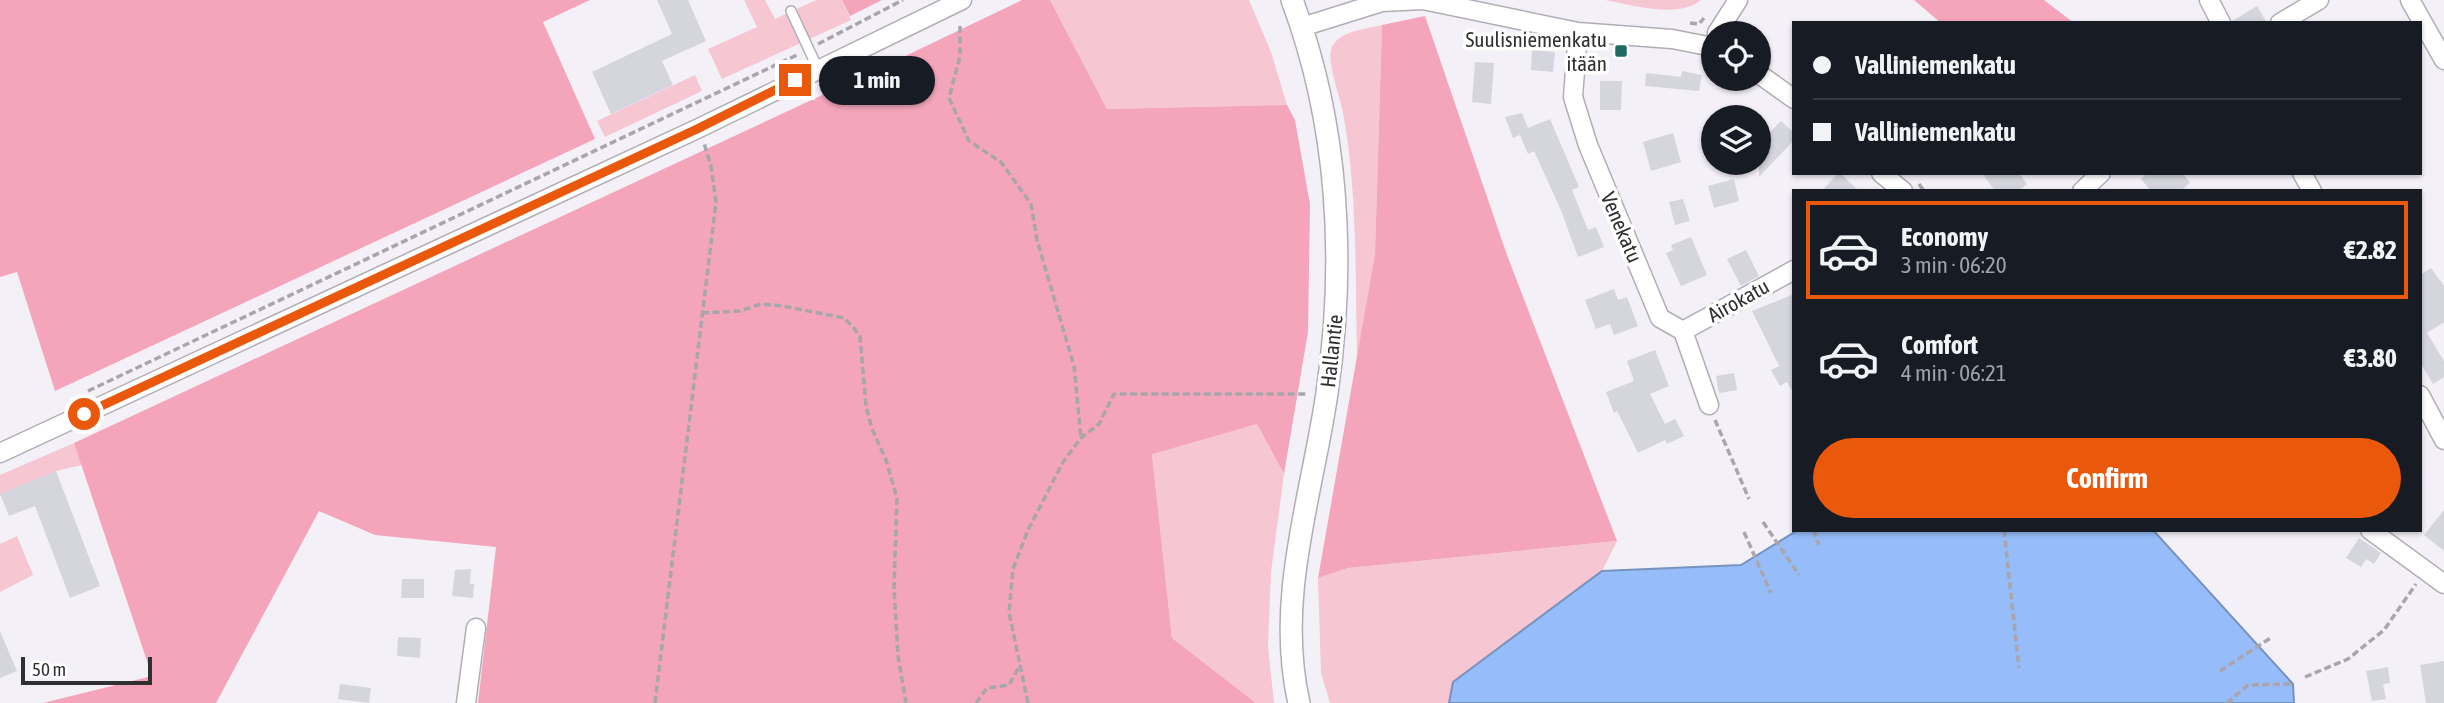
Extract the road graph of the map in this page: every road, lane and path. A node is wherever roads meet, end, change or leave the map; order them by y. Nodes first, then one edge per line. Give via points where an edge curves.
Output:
1 (904, 0) edge
2 (962, 0) edge
3 (1292, 0) edge
4 (1738, 0) edge
5 (2209, 0) edge
6 (2319, 0) edge
7 (2410, 0) edge
8 (791, 11) dead end
9 (1725, 21) edge
10 (2220, 21) edge
11 (2283, 21) edge
12 (2422, 21) edge
13 (2422, 21) edge
14 (960, 26) dead end
15 (1302, 27) junction
16 (1578, 32) junction
17 (1701, 40) edge
18 (808, 49) junction
19 (2444, 60) edge
20 (818, 69) junction
21 (1771, 83) edge
22 (1792, 98) edge
23 (685, 108) junction
24 (697, 129) junction
25 (2099, 175) edge
26 (2084, 189) edge
27 (1792, 271) edge
28 (702, 313) junction
29 (1683, 331) junction
30 (1327, 394) junction
31 (82, 395) dead end
32 (2422, 399) edge
33 (1709, 405) joint
34 (1081, 438) junction
35 (2444, 440) edge
36 (0, 453) edge
37 (1749, 499) dead end
38 (1763, 522) dead end
39 (1744, 532) dead end
40 (1815, 532) edge
41 (2004, 532) edge
42 (2373, 532) edge
43 (1819, 545) dead end
44 (2426, 570) junction
45 (1799, 575) dead end
46 (2444, 584) edge
47 (1771, 593) dead end
48 (476, 628) dead end
49 (2272, 637) dead end
50 (1020, 664) junction
51 (2019, 668) dead end
52 (2220, 671) dead end
53 (2305, 677) dead end
54 (2293, 684) dead end
55 (466, 703) edge
56 (655, 703) edge
57 (906, 703) edge
58 (976, 703) edge
59 (1028, 703) edge
60 (1299, 703) edge
61 (2227, 703) edge

1 - 18 path
2 - 20 street
3 - 15 street, Hallantie
4 - 9 street
5 - 10 street
6 - 11 street
7 - 12 street
8 - 18 lane
13 - 19 street
14 - 34 path via 960,56 949,98 969,141 1001,162 1031,204 1074,366
15 - 16 street via 1382,2 1423,0
15 - 30 street, Hallantie via 1321,97 1335,207 1337,290
16 - 17 street
16 - 29 street, Venekatu via 1573,97 1588,145 1660,318
18 - 20 lane
18 - 23 path
20 - 24 street
21 - 22 street
23 - 24 path
23 - 31 path
24 - 28 path via 711,166 716,202
24 - 36 street
25 - 26 street
27 - 29 street, Airokatu
28 - 56 path
28 - 57 path via 740,311 761,304 783,306 844,318 860,337 866,406 897,498 894,589
29 - 33 street
30 - 34 path via 1114,394 1099,424
30 - 60 street, Hallantie via 1291,601 1290,645
32 - 35 street
33 - 37 path
34 - 50 path via 1063,462 1013,569 1009,612
38 - 45 path
39 - 47 path
40 - 43 path
41 - 51 path
42 - 44 street
44 - 46 street
44 - 53 path via 2384,630 2348,659
48 - 55 street
49 - 52 path
50 - 58 path via 1009,685 987,688
50 - 59 path
54 - 61 path via 2248,685

